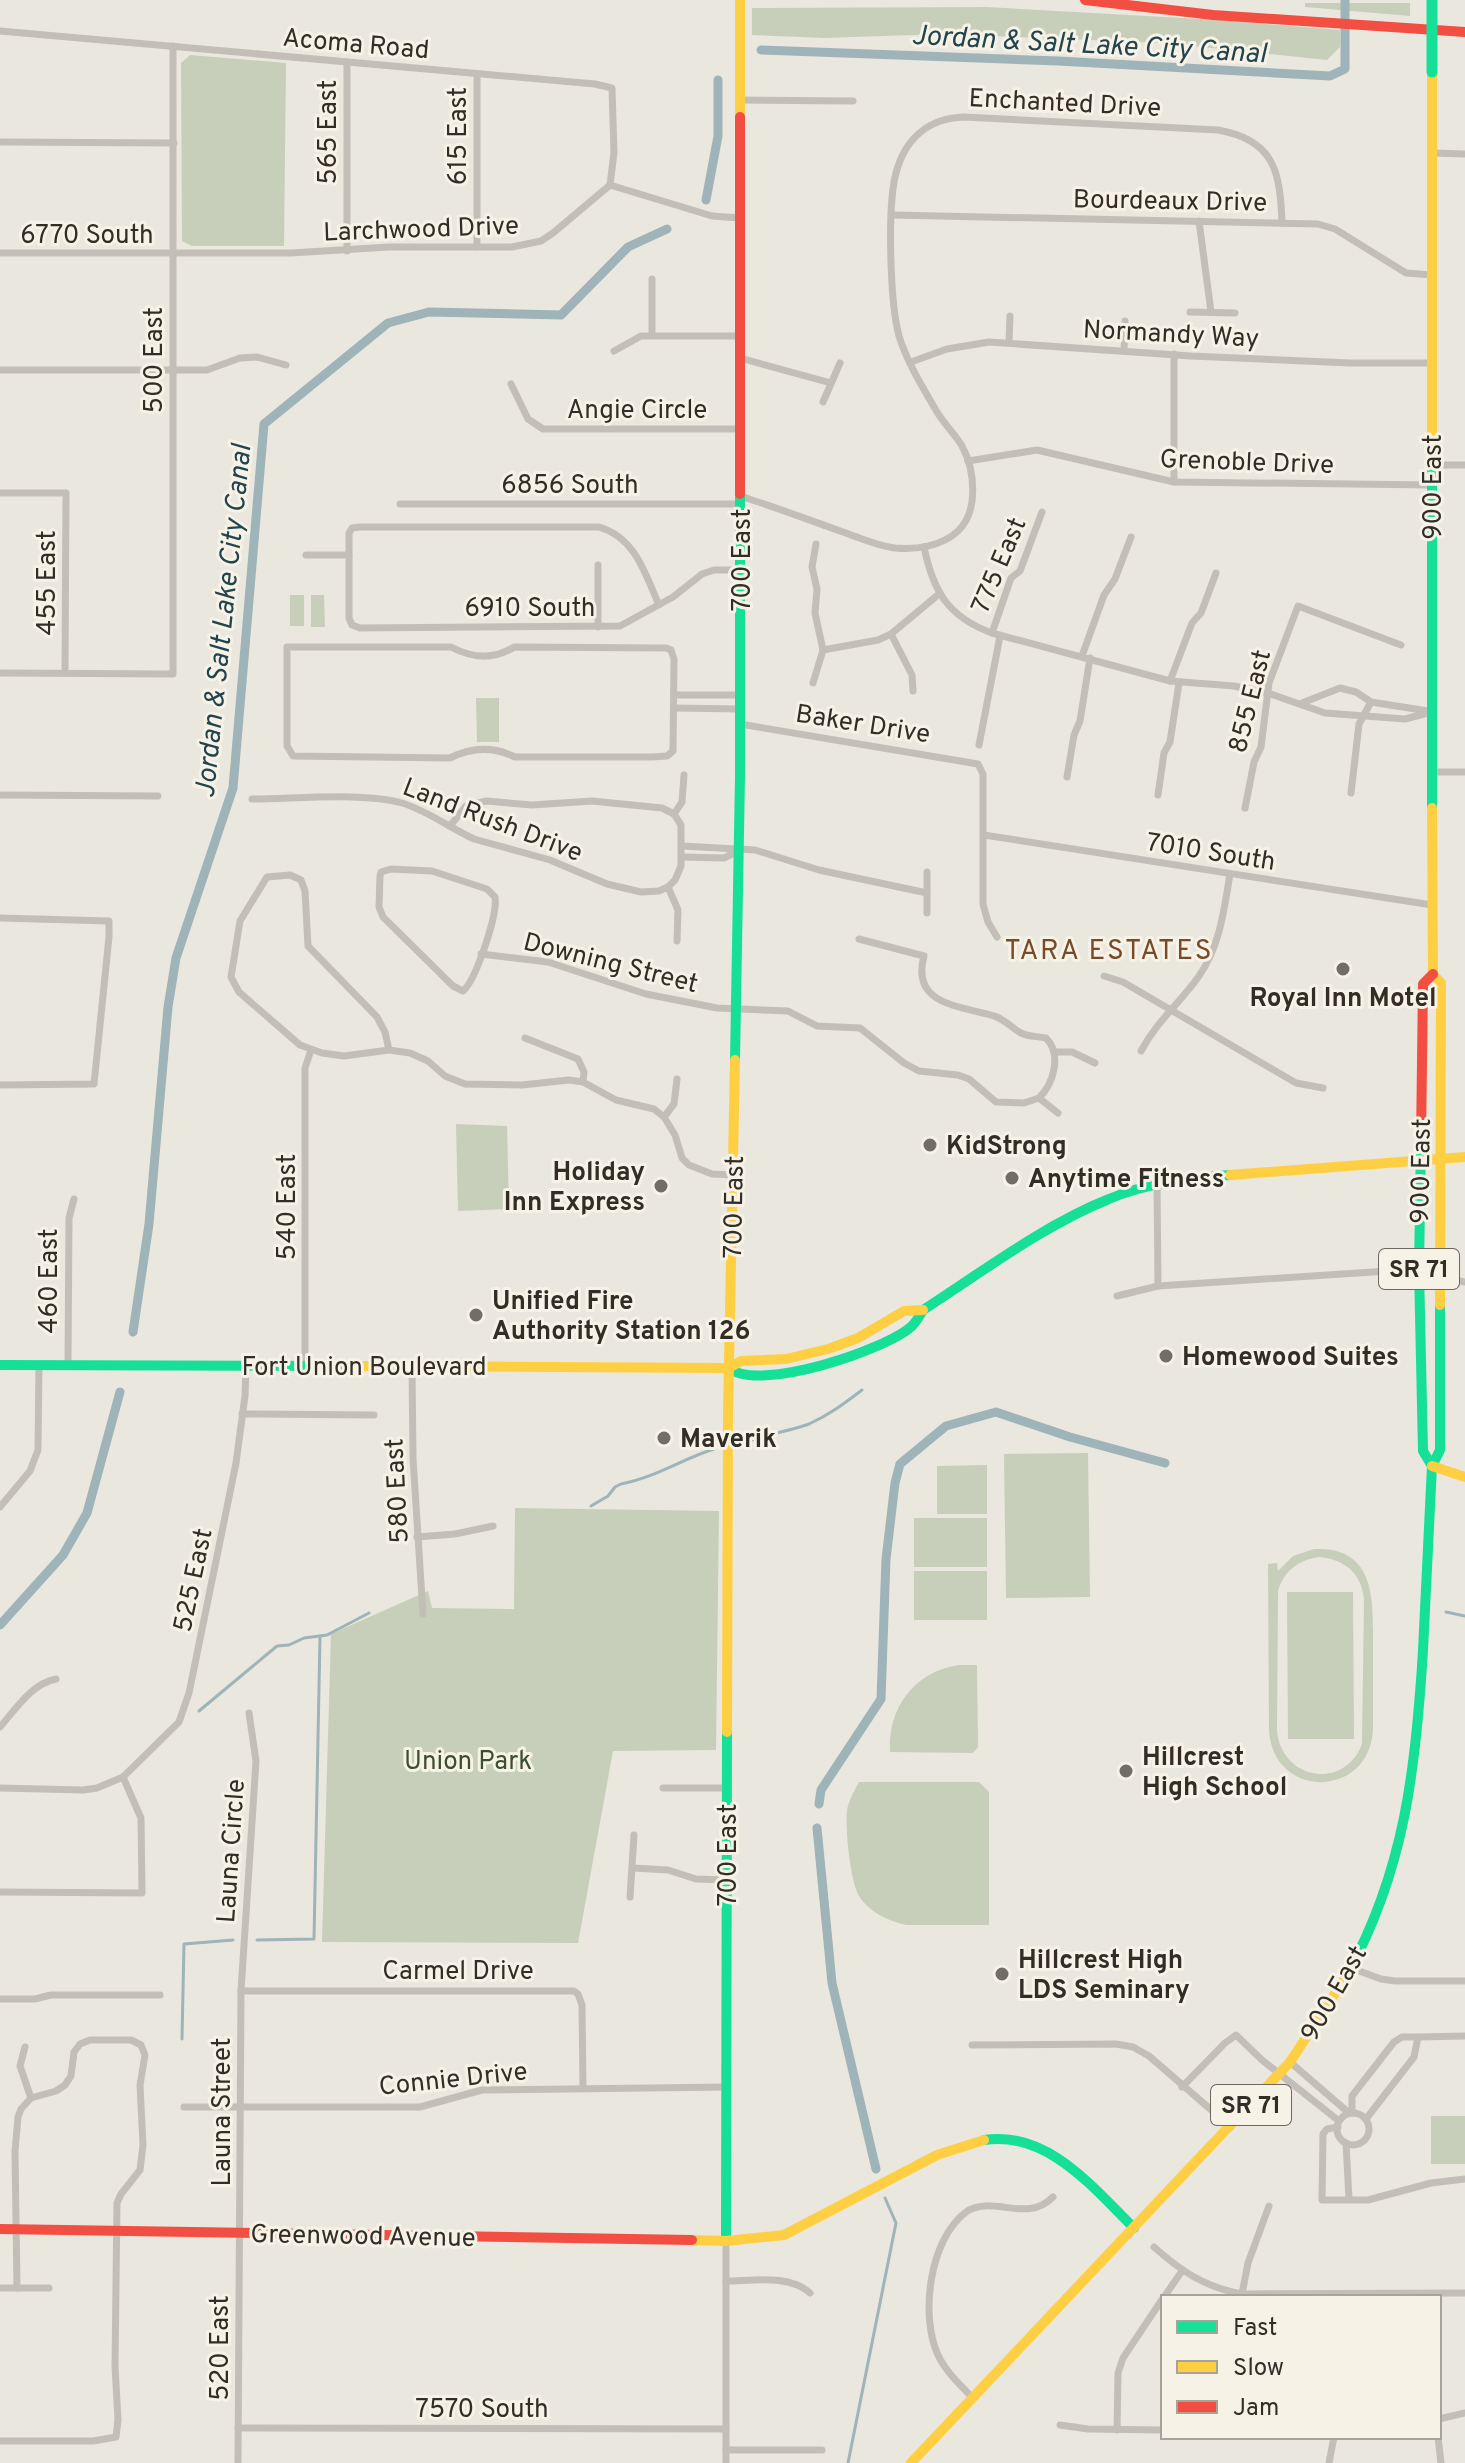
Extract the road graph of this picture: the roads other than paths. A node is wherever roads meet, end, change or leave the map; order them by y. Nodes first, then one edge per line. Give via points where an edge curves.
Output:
1 (740, 0) edge
2 (1085, 0) edge
3 (1432, 0) edge
4 (0, 31) edge
5 (1465, 35) edge
6 (173, 46) junction
7 (347, 62) junction
8 (477, 74) junction
9 (739, 100) junction
10 (853, 101) dead end
11 (0, 142) edge
12 (174, 143) junction
13 (1432, 153) junction
14 (1465, 154) edge
15 (610, 185) junction
16 (893, 215) junction
17 (740, 218) junction
18 (1199, 221) junction
19 (1282, 223) junction
20 (477, 247) junction
21 (347, 251) junction
22 (0, 253) edge
23 (174, 253) junction
24 (1432, 275) junction
25 (652, 279) dead end
26 (1190, 312) dead end
27 (1211, 312) junction
28 (1235, 313) dead end
29 (1010, 316) dead end
30 (1125, 321) dead end
31 (652, 335) junction
32 (740, 336) junction
33 (1009, 343) junction
34 (614, 351) dead end
35 (1124, 351) junction
36 (1174, 354) junction
37 (740, 358) junction
38 (911, 362) junction
39 (840, 363) dead end
40 (1432, 363) junction
41 (286, 365) dead end
42 (0, 370) edge
43 (173, 370) junction
44 (831, 383) junction
45 (511, 384) dead end
46 (823, 402) dead end
47 (740, 429) junction
48 (968, 461) junction
49 (1432, 465) junction
50 (1465, 465) edge
51 (1174, 482) junction
52 (1432, 485) junction
53 (0, 493) edge
54 (740, 500) junction
55 (400, 504) dead end
56 (1042, 512) dead end
57 (1131, 537) dead end
58 (816, 544) dead end
59 (924, 547) junction
60 (306, 555) dead end
61 (349, 555) junction
62 (598, 565) dead end
63 (741, 570) junction
64 (1216, 573) dead end
65 (939, 594) junction
66 (659, 605) junction
67 (598, 627) junction
68 (891, 634) junction
69 (996, 634) junction
70 (1401, 645) dead end
71 (823, 650) junction
72 (1086, 657) junction
73 (0, 673) edge
74 (65, 673) junction
75 (1175, 682) junction
76 (813, 683) dead end
77 (913, 691) dead end
78 (1268, 693) junction
79 (674, 695) junction
80 (741, 695) junction
81 (1371, 702) junction
82 (1302, 703) junction
83 (674, 708) junction
84 (741, 709) junction
85 (1432, 712) junction
86 (1362, 717) junction
87 (740, 724) junction
88 (979, 745) dead end
89 (1432, 772) junction
90 (1465, 772) edge
91 (684, 775) dead end
92 (1067, 777) dead end
93 (1351, 793) dead end
94 (0, 795) edge
95 (1158, 795) dead end
96 (158, 796) dead end
97 (252, 799) dead end
98 (1245, 808) dead end
99 (674, 814) junction
100 (450, 826) junction
101 (984, 835) junction
102 (682, 846) junction
103 (740, 851) junction
104 (682, 857) junction
105 (927, 872) dead end
106 (1230, 874) junction
107 (668, 887) junction
108 (927, 893) junction
109 (1432, 905) junction
110 (927, 913) dead end
111 (0, 918) edge
112 (997, 937) dead end
113 (859, 939) dead end
114 (677, 941) dead end
115 (481, 954) junction
116 (1433, 974) junction
117 (1104, 976) dead end
118 (1169, 1009) junction
119 (736, 1010) junction
120 (525, 1038) dead end
121 (311, 1050) junction
122 (389, 1050) junction
123 (1141, 1051) dead end
124 (1055, 1052) junction
125 (1095, 1063) dead end
126 (677, 1079) dead end
127 (583, 1082) junction
128 (0, 1085) edge
129 (1323, 1088) dead end
130 (1039, 1098) junction
131 (1058, 1113) dead end
132 (664, 1117) junction
133 (1465, 1157) edge
134 (1440, 1159) junction
135 (1420, 1160) junction
136 (734, 1175) junction
137 (1157, 1183) junction
138 (74, 1199) dead end
139 (1419, 1269) junction
140 (1439, 1276) junction
141 (1465, 1282) edge
142 (1158, 1286) junction
143 (1117, 1296) dead end
144 (0, 1365) edge
145 (39, 1365) junction
146 (68, 1365) junction
147 (246, 1366) junction
148 (305, 1366) junction
149 (412, 1367) junction
150 (729, 1368) junction
151 (242, 1414) junction
152 (374, 1415) dead end
153 (1432, 1466) junction
154 (1465, 1477) edge
155 (0, 1507) edge
156 (493, 1526) dead end
157 (417, 1537) junction
158 (423, 1614) dead end
159 (56, 1679) dead end
160 (249, 1713) dead end
161 (0, 1727) edge
162 (123, 1777) junction
163 (0, 1788) edge
164 (663, 1788) dead end
165 (727, 1788) junction
166 (634, 1835) dead end
167 (633, 1868) junction
168 (727, 1880) junction
169 (0, 1892) edge
170 (630, 1897) dead end
171 (1351, 1968) junction
172 (1465, 1981) edge
173 (241, 1991) junction
174 (160, 1995) dead end
175 (0, 1999) edge
176 (1465, 2036) edge
177 (1418, 2037) junction
178 (972, 2045) dead end
179 (25, 2047) dead end
180 (1290, 2062) junction
181 (1281, 2073) junction
182 (727, 2087) junction
183 (1182, 2087) junction
184 (583, 2088) junction
185 (31, 2098) junction
186 (184, 2107) dead end
187 (241, 2107) junction
188 (1350, 2113) junction
189 (1366, 2119) junction
190 (1338, 2124) junction
191 (1231, 2127) junction
192 (1346, 2143) junction
193 (1465, 2179) edge
194 (1053, 2197) dead end
195 (1349, 2199) junction
196 (1269, 2206) dead end
197 (1134, 2228) junction
198 (0, 2229) edge
199 (15, 2229) junction
200 (118, 2231) junction
201 (241, 2233) junction
202 (726, 2241) junction
203 (1154, 2247) dead end
204 (1182, 2271) junction
205 (726, 2281) junction
206 (0, 2288) edge
207 (17, 2288) junction
208 (49, 2288) dead end
209 (810, 2293) dead end
210 (1465, 2293) edge
211 (1242, 2294) junction
212 (1165, 2295) edge
213 (1292, 2295) edge
214 (1384, 2295) edge
215 (1161, 2301) edge
216 (973, 2398) junction
217 (1465, 2413) edge
218 (1441, 2419) edge
219 (1060, 2425) dead end
220 (238, 2428) junction
221 (726, 2429) junction
222 (1117, 2430) junction
223 (1161, 2430) edge
224 (1334, 2439) edge
225 (1438, 2439) edge
226 (0, 2441) edge
227 (726, 2450) junction
228 (822, 2450) dead end
229 (238, 2463) edge
230 (726, 2463) edge
231 (911, 2463) edge
232 (1329, 2463) edge
233 (1441, 2463) edge

1 - 9 main road, 700 East
2 - 5 main road
3 - 13 main road, 900 East / SR 71, bridge
4 - 6 street, Acoma Road
6 - 7 street, Acoma Road
6 - 12 street, 500 East
7 - 8 street, Acoma Road
7 - 21 street, 565 East
8 - 15 street, Acoma Road via 612,88
8 - 20 street, 615 East
9 - 10 street
9 - 17 main road, 700 East
11 - 12 street
12 - 23 street, 500 East
13 - 14 street
13 - 24 main road, 900 East / SR 71
15 - 17 street via 712,216
15 - 20 street, Larchwood Drive via 541,241
16 - 18 street, Bourdeaux Drive
16 - 19 street, Enchanted Drive via 895,176 912,138 943,118 964,117 1235,133 1272,162
16 - 38 street, Enchanted Drive via 895,319
17 - 32 main road, 700 East
18 - 19 street, Bourdeaux Drive
18 - 27 street
19 - 24 street, Bourdeaux Drive via 1326,225 1406,273
20 - 21 street, Larchwood Drive
21 - 23 street, Larchwood Drive
22 - 23 street, 6770 South
23 - 43 street, 500 East
24 - 40 main road, 900 East / SR 71
25 - 31 street
26 - 27 street
27 - 28 street
29 - 33 street
30 - 35 street
31 - 32 street
31 - 34 street
32 - 37 main road, 700 East
33 - 35 street, Normandy Way
33 - 38 street, Normandy Way via 967,344
35 - 36 street, Normandy Way
36 - 40 street, Normandy Way
36 - 51 street
37 - 44 street
37 - 47 main road, 700 East
38 - 48 street, Enchanted Drive
39 - 44 street
40 - 49 main road, 900 East / SR 71
41 - 43 street via 248,357 214,369
42 - 43 street
43 - 74 street, 500 East via 173,674
44 - 46 street
45 - 47 street, Angie Circle via 528,419 543,429
47 - 54 main road, 700 East
48 - 51 street, Grenoble Drive via 1051,451
48 - 59 street, Enchanted Drive via 972,488 963,526
49 - 50 street
49 - 52 main road, 900 East / SR 71
51 - 52 street, Grenoble Drive
52 - 85 main road, 900 East / SR 71
53 - 74 street, 455 East via 66,493
54 - 55 street, 6856 South
54 - 59 street, Enchanted Drive via 893,548
54 - 63 main road, 700 East
56 - 69 street, 775 East via 1020,571 1011,578
57 - 72 street via 1104,595
58 - 71 street via 815,613
59 - 65 street
60 - 61 street
61 - 66 street via 352,528 590,526 615,534 641,560
61 - 67 street, 6910 South via 352,625 360,628
62 - 67 street
63 - 66 street, 6910 South via 702,574
63 - 80 main road, 700 East
64 - 75 street via 1192,623
65 - 68 street
65 - 69 street via 966,622
66 - 67 street, 6910 South via 620,626
68 - 71 street
68 - 77 street via 914,681
69 - 72 street
69 - 88 street, 775 East
70 - 78 street, 855 East via 1298,606
71 - 76 street
72 - 75 street
72 - 92 street via 1080,721
73 - 74 street
75 - 78 street
75 - 95 street
78 - 82 street
78 - 98 street, 855 East
79 - 80 street
79 - 83 street
79 - 83 street via 673,654 666,648 514,647 500,656 467,656 451,647 287,647 288,750 297,757 450,758 466,749 500,749 515,757 662,757 673,751
80 - 84 main road, 700 East
81 - 82 street via 1340,688
81 - 85 street
81 - 86 street
82 - 86 street via 1325,713
83 - 84 street
84 - 87 main road, 700 East
85 - 86 street via 1405,719
85 - 89 main road, 900 East / SR 71
86 - 93 street
87 - 101 street, Baker Drive via 978,764 983,774
87 - 103 main road, 700 East
89 - 90 street
89 - 109 main road, 900 East / SR 71
91 - 99 street via 684,797
94 - 96 street
97 - 100 street, Land Rush Drive via 393,801
99 - 100 street via 611,802 486,801 466,806
99 - 102 street via 681,825
100 - 107 street, Land Rush Drive via 607,884 650,892
101 - 106 street, 7010 South
101 - 112 street via 984,912
102 - 103 street
102 - 104 street
103 - 104 street via 724,858
103 - 108 street via 755,850
103 - 119 main road, 700 East
104 - 107 street via 680,872
105 - 108 street
106 - 109 street, 7010 South
106 - 118 street via 1223,919 1208,961
107 - 114 street via 678,910
108 - 110 street
109 - 116 main road, 900 East / SR 71
111 - 128 street via 109,921 94,1084
113 - 124 street via 924,956 924,980 941,1002 999,1017 1022,1034 1046,1038
115 - 115 street via 468,987 457,989 383,917 381,872 427,870 492,893 496,909
115 - 119 street, Downing Street via 548,962 646,994
116 - 134 main road, 900 East / SR 71 via 1441,983
116 - 135 main road, 900 East / SR 71 via 1423,984
117 - 118 street
118 - 123 street
118 - 129 street via 1296,1083
119 - 130 street, Downing Street via 777,1009 817,1026 860,1028 904,1063 919,1071 969,1079 996,1102
119 - 136 main road, 700 East
120 - 127 street via 578,1059
121 - 122 street via 344,1056
121 - 122 street via 251,1003 231,977 240,921 271,876 301,880 308,946 377,1017
121 - 148 street, 540 East via 305,1068
122 - 127 street via 420,1056 465,1084
124 - 125 street via 1072,1052
124 - 130 street via 1048,1086
126 - 132 street via 674,1104
127 - 132 street
130 - 131 street
132 - 136 street via 689,1165
133 - 134 main road, Fort Union Boulevard
134 - 135 main road, Fort Union Boulevard
134 - 140 main road, 900 East / SR 71
135 - 137 main road, Fort Union Boulevard
135 - 139 main road, 900 East / SR 71
136 - 150 main road, 700 East
137 - 142 street
137 - 150 main road, Fort Union Boulevard via 1070,1217 923,1310 913,1326 872,1347 799,1371 740,1376
138 - 146 street, 460 East via 69,1209
139 - 142 street
139 - 153 main road, 900 East / SR 71 via 1423,1451
140 - 141 street
140 - 153 main road, 900 East / SR 71 via 1440,1450
142 - 143 street
144 - 145 main road, Fort Union Boulevard
145 - 146 main road, Fort Union Boulevard
145 - 155 street via 38,1450 30,1471
146 - 147 main road, Fort Union Boulevard
147 - 148 main road, Fort Union Boulevard
147 - 151 street, 525 East
148 - 149 main road, Fort Union Boulevard
149 - 150 main road, Fort Union Boulevard
149 - 157 street, 580 East
150 - 165 main road, 700 East
151 - 152 street
151 - 162 street, 525 East via 186,1706 172,1731
153 - 154 main road
153 - 171 main road, 900 East / SR 71 via 1414,1775 1387,1889
156 - 157 street
157 - 158 street, 580 East
159 - 161 street via 35,1688
160 - 173 street, Launa Circle via 256,1761
162 - 163 street via 83,1790
162 - 169 street via 141,1818 142,1893
164 - 165 street
165 - 168 main road, 700 East
166 - 167 street
167 - 168 street
167 - 170 street
168 - 182 main road, 700 East
171 - 172 street via 1391,1981
171 - 180 main road, 900 East / SR 71
173 - 184 street, Carmel Drive via 574,1991 582,2005
173 - 187 street, Launa Street
174 - 175 street
176 - 177 street
177 - 188 street via 1394,2042 1352,2096
177 - 189 street via 1414,2057
178 - 183 street via 1125,2045 1149,2056
179 - 185 street via 20,2066
180 - 181 main road, 900 East / SR 71
180 - 188 street
181 - 183 street via 1236,2035
181 - 190 street
181 - 191 main road, 900 East / SR 71
182 - 184 street, Connie Drive
182 - 202 main road, 700 East
183 - 191 street
184 - 187 street, Connie Drive via 482,2090 420,2107
185 - 199 street via 18,2117
185 - 200 street via 65,2085 74,2052 85,2041 128,2039 141,2045 142,2158 137,2177 119,2198
186 - 187 street, Connie Drive
187 - 201 street, Launa Street
188 - 189 street
188 - 190 street
189 - 192 street via 1369,2130 1363,2141
190 - 192 street
190 - 195 street via 1323,2134 1322,2200
191 - 197 main road, 900 East / SR 71
192 - 195 street
193 - 195 street via 1368,2200
194 - 216 street via 1032,2210 967,2211 938,2248 932,2339 951,2376
196 - 211 street
197 - 202 main road, Greenwood Avenue via 1067,2163 1030,2145 993,2139 937,2155 784,2235
197 - 216 main road, 900 East / SR 71
198 - 199 main road, Greenwood Avenue
199 - 200 main road, Greenwood Avenue
199 - 207 street
200 - 201 main road, Greenwood Avenue
200 - 226 street via 116,2437
201 - 202 main road, Greenwood Avenue
201 - 220 street, 520 East
202 - 205 street, 700 East
203 - 204 street
204 - 211 street
204 - 212 street
205 - 209 street via 785,2281
205 - 221 street, 700 East
206 - 207 street
207 - 208 street
210 - 214 street
211 - 213 street
215 - 222 street via 1123,2358
216 - 231 main road, SR 71
217 - 218 street
219 - 222 street
220 - 221 street, 7570 South
220 - 229 street, 520 East
221 - 227 street, 700 East
222 - 223 street
224 - 232 street
225 - 233 street
227 - 228 street
227 - 230 street, 700 East

